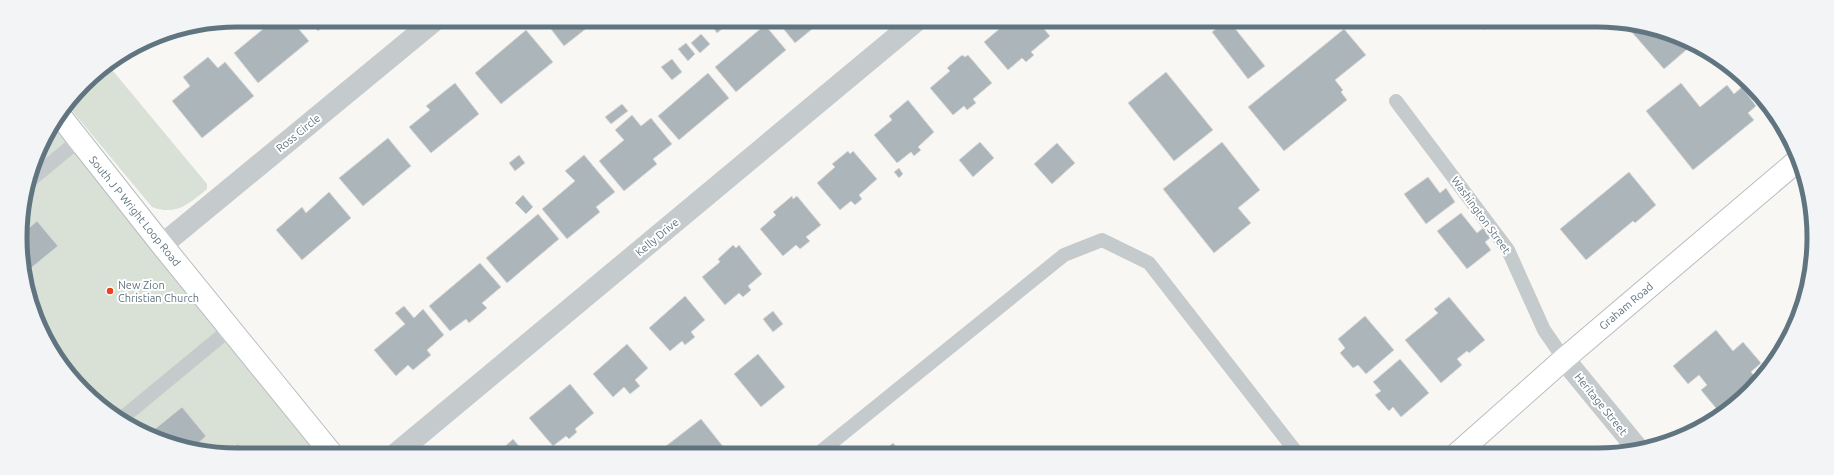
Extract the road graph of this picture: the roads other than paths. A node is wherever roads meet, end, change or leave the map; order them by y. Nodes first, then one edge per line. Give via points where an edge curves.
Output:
1 (426, 27) edge
2 (909, 27) edge
3 (1396, 101) dead end
4 (63, 120) edge
5 (78, 140) junction
6 (1794, 164) edge
7 (37, 174) edge
8 (162, 245) junction
9 (230, 329) junction
10 (1564, 359) junction
11 (125, 416) edge
12 (1634, 445) edge
13 (327, 448) edge
14 (404, 448) edge
15 (825, 448) edge
16 (1293, 448) edge
17 (1464, 448) edge

1 - 8 street, Ross Circle
2 - 14 street, Kelly Drive
3 - 10 lane, Washington Street via 1508,250 1544,330
4 - 5 main road, South J P Wright Loop Road
5 - 7 lane
5 - 8 main road, South J P Wright Loop Road
6 - 10 main road, Graham Road
8 - 9 main road, South J P Wright Loop Road
9 - 11 lane
9 - 13 main road, South J P Wright Loop Road
10 - 12 street, Heritage Street
10 - 17 main road, Graham Road
15 - 16 lane via 1064,255 1102,240 1149,263

